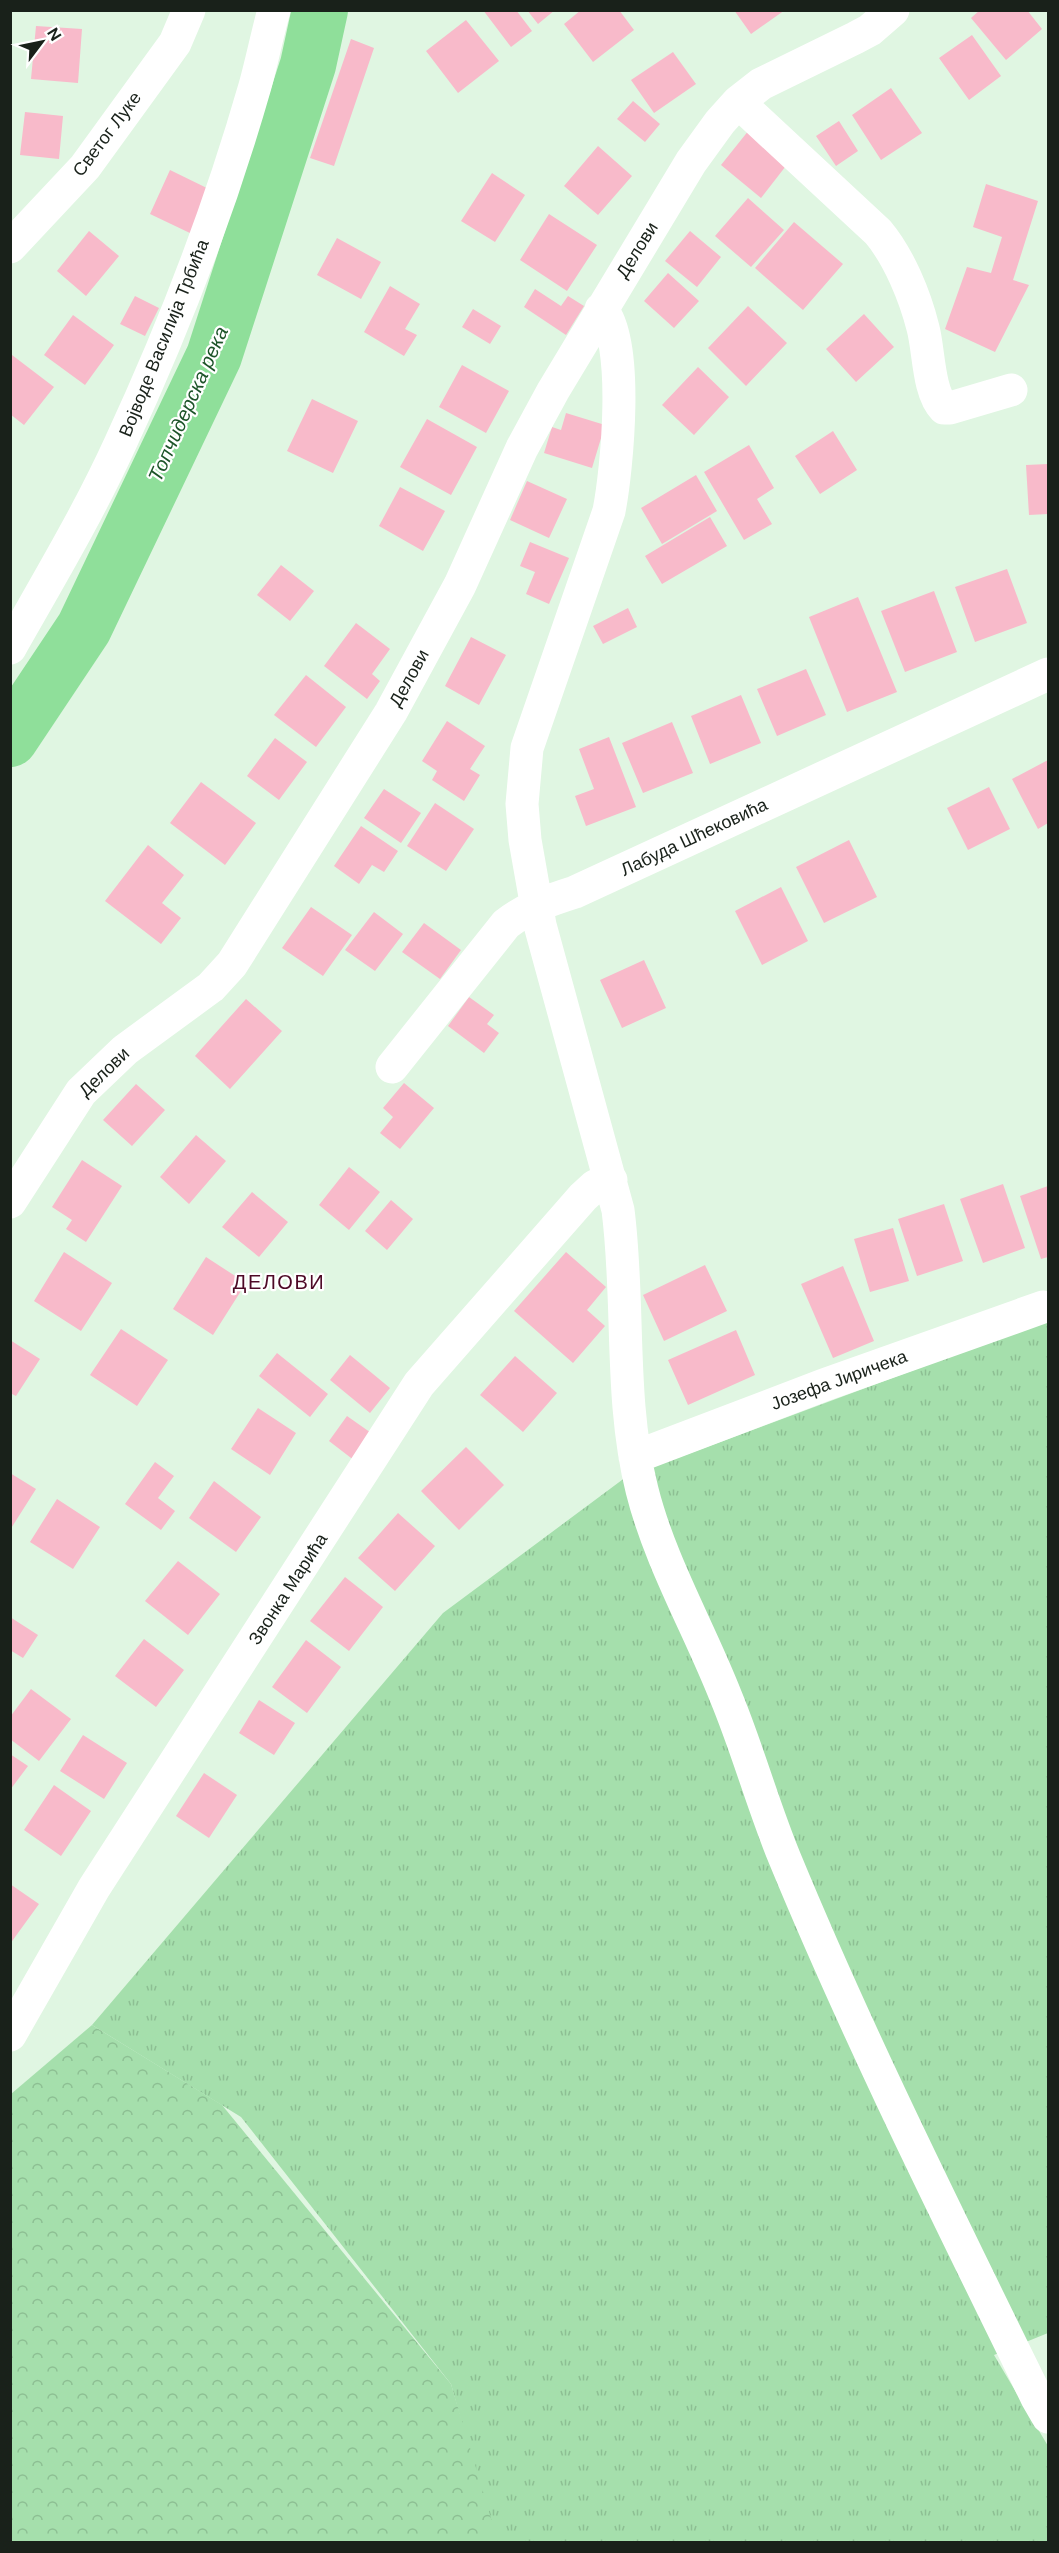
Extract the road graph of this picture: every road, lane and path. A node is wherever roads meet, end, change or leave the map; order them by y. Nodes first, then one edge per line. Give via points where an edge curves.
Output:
1 (189, 10) edge
2 (273, 10) edge
3 (893, 10) edge
4 (738, 102) junction
5 (10, 247) edge
6 (601, 309) junction
7 (1011, 390) dead end
8 (10, 648) edge
9 (1048, 674) edge
10 (536, 904) junction
11 (392, 1067) dead end
12 (611, 1180) junction
13 (10, 1202) edge
14 (1043, 1307) dead end
15 (635, 1457) junction
16 (10, 2035) edge
17 (1048, 2417) edge

1 - 5 street, Светог Луке via 175,43 85,167
2 - 8 street, Војводе Василија Трбића via 240,138 162,350 92,501
3 - 4 street, Делови via 870,30 762,84
4 - 6 street, Делови via 691,162
4 - 7 street via 893,249 919,314 939,403 950,408
6 - 10 street via 610,324 617,356 614,488 527,748 522,804
6 - 13 street, Делови via 522,448 460,585 391,712 232,964 210,987 125,1050 81,1092
9 - 10 street, Лабуда Шћековића via 575,892
10 - 11 street, Лабуда Шћековића via 507,924
10 - 12 street
12 - 15 street via 622,1243 628,1402
12 - 16 street, Звонка Марића via 595,1186 583,1197 419,1384 94,1888
14 - 15 street, Јозефа Јиричека via 824,1384
15 - 17 street via 664,1556 727,1698 783,1856 846,2002

